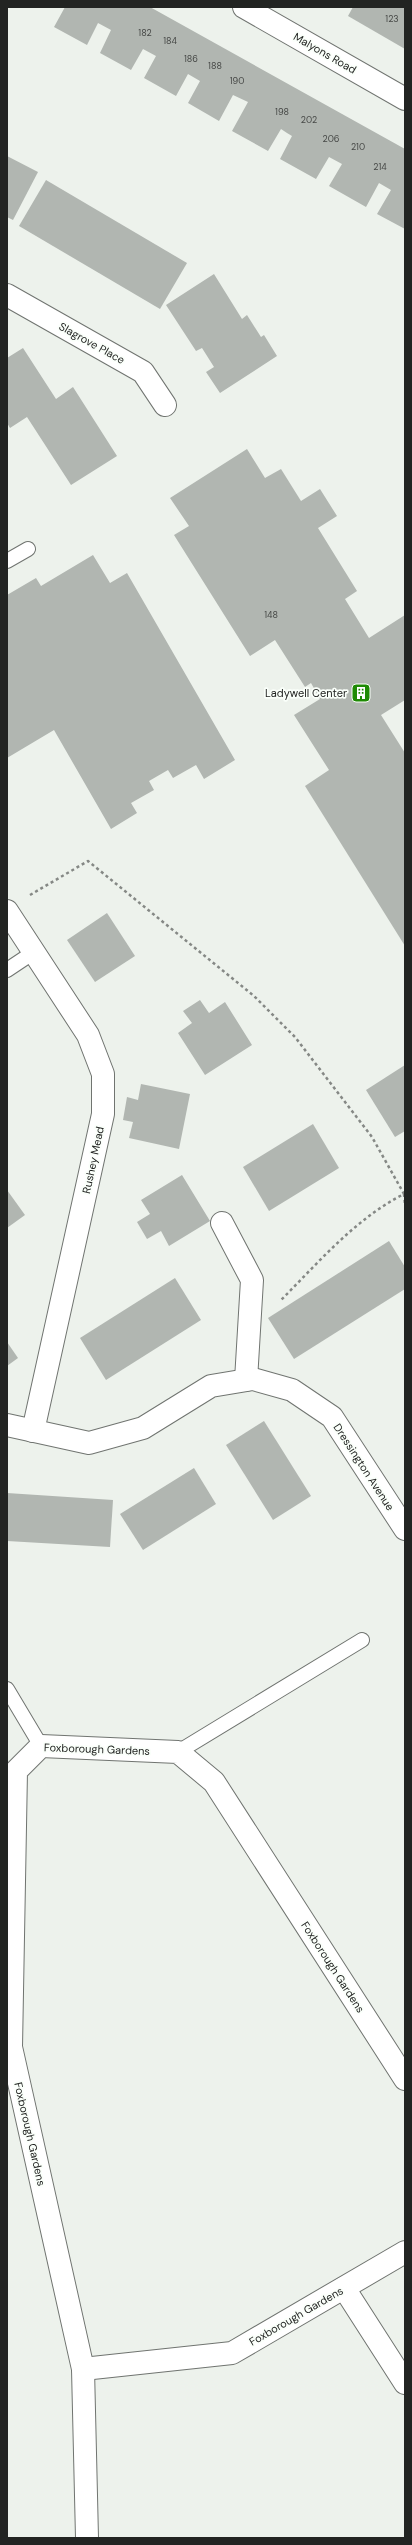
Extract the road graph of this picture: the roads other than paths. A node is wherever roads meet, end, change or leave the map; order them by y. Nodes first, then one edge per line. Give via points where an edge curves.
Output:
1 (244, 7) edge
2 (405, 99) edge
3 (7, 295) edge
4 (165, 405) dead end
5 (28, 549) dead end
6 (7, 561) edge
7 (7, 911) edge
8 (34, 952) junction
9 (7, 970) edge
10 (222, 1224) dead end
11 (246, 1380) junction
12 (7, 1425) edge
13 (33, 1431) junction
14 (405, 1529) edge
15 (362, 1640) dead end
16 (7, 1689) edge
17 (41, 1746) junction
18 (178, 1752) junction
19 (405, 2079) edge
20 (405, 2252) edge
21 (344, 2288) junction
22 (83, 2369) junction
23 (405, 2383) edge
24 (87, 2538) edge

1 - 2 street, Malyons Road
3 - 4 street, Slagrove Place via 143,372
5 - 6 lane
7 - 8 street, Rushey Mead
8 - 9 lane
8 - 13 street, Rushey Mead via 88,1035 103,1074 103,1114
10 - 11 street via 252,1280
11 - 13 street, Dressington Avenue via 211,1386 143,1428 89,1443
11 - 14 street, Dressington Avenue via 253,1379 292,1390 332,1418
12 - 13 street, Dressington Avenue
15 - 18 lane
16 - 17 lane
17 - 18 street, Foxborough Gardens
17 - 22 street, Foxborough Gardens via 16,1771 11,2047
18 - 19 street, Foxborough Gardens via 214,1782
20 - 21 street, Foxborough Gardens
21 - 22 street, Foxborough Gardens via 232,2353
21 - 23 street
22 - 24 street, Foxborough Gardens

